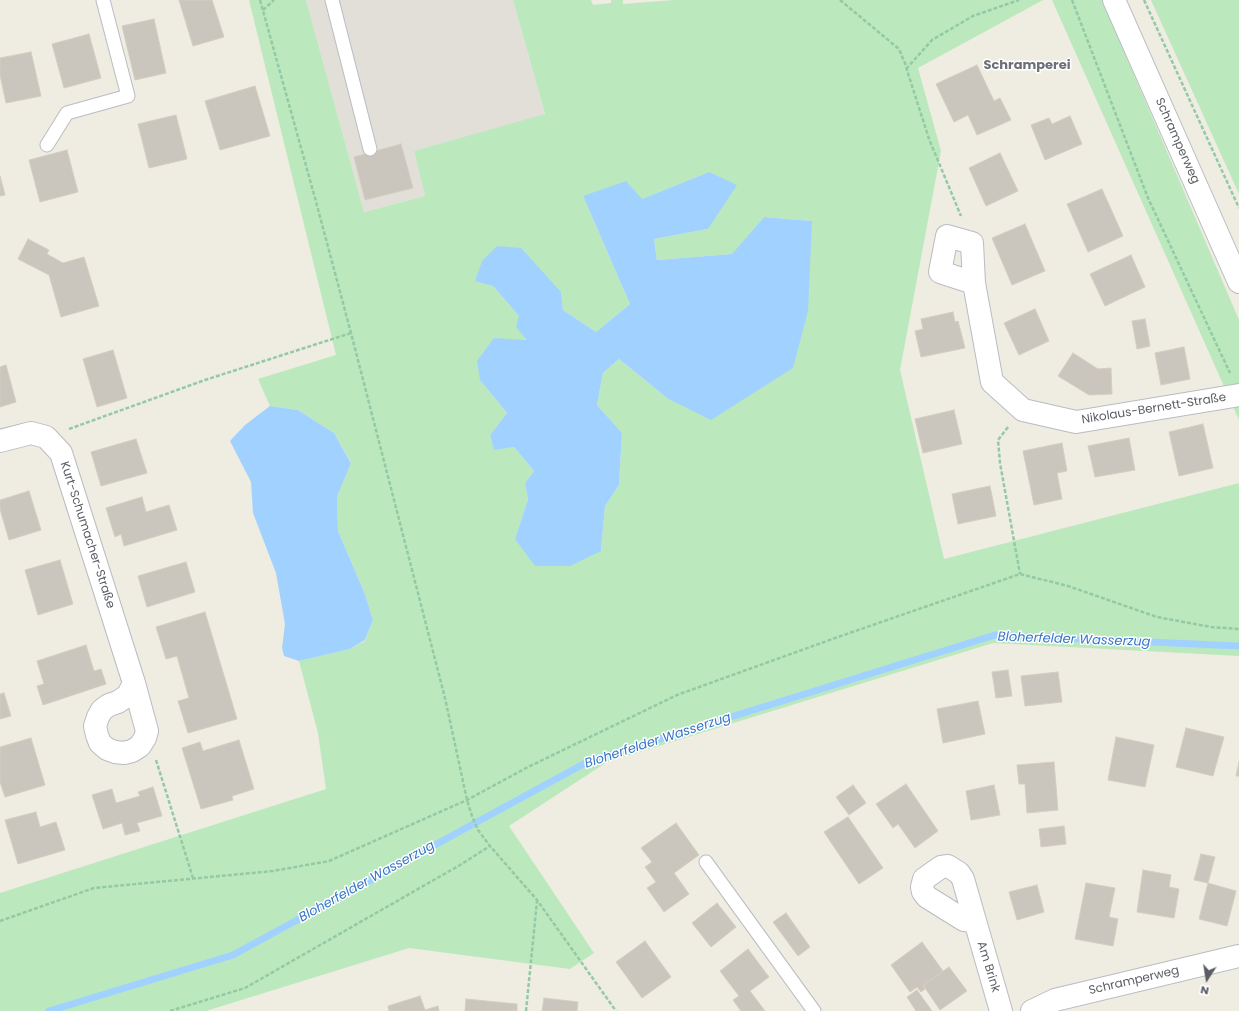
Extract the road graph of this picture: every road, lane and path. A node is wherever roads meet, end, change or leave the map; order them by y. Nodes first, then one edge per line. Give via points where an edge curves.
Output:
1 (104, 0) edge
2 (260, 0) edge
3 (274, 0) edge
4 (332, 0) edge
5 (840, 0) edge
6 (1019, 0) edge
7 (1072, 0) edge
8 (1114, 0) edge
9 (1144, 0) edge
10 (263, 10) junction
11 (906, 67) junction
12 (47, 145) dead end
13 (370, 149) dead end
14 (1239, 208) edge
15 (972, 243) junction
16 (1239, 282) edge
17 (974, 283) junction
18 (351, 334) junction
19 (1236, 386) edge
20 (1023, 410) junction
21 (46, 437) junction
22 (0, 441) edge
23 (1020, 574) junction
24 (1239, 629) edge
25 (134, 683) junction
26 (147, 731) junction
27 (467, 800) junction
28 (490, 846) junction
29 (706, 862) dead end
30 (193, 878) junction
31 (537, 900) junction
32 (0, 921) edge
33 (975, 922) dead end
34 (1239, 956) edge
35 (170, 1011) edge
36 (526, 1011) edge
37 (616, 1011) edge
38 (814, 1011) edge
39 (1001, 1011) edge
40 (1032, 1011) edge

1 - 12 lane via 128,96 67,113
2 - 10 path
3 - 10 path
4 - 13 lane
5 - 11 path via 899,49
6 - 11 path via 973,16 932,40
7 - 19 path via 1148,198
8 - 16 street, Schramperweg
9 - 14 path
10 - 18 path
11 - 15 path via 929,139
15 - 17 street, Nikolaus-Bernett-Straße
15 - 17 street via 947,236 940,272
17 - 20 street, Nikolaus-Bernett-Straße via 992,382
18 - 21 path via 205,380
18 - 27 path via 445,698
19 - 20 street, Nikolaus-Bernett-Straße via 1076,422
20 - 23 path via 998,440
21 - 22 street via 31,433
21 - 25 street, Kurt-Schumacher-Straße via 60,453
23 - 24 path via 1068,586 1157,617 1211,627
23 - 27 path via 677,695 528,767
25 - 26 street, Kurt-Schumacher-Straße
25 - 26 street via 128,695 102,710 95,726 97,735 100,743 107,749 124,753 140,746
26 - 30 path
27 - 28 path via 478,830
27 - 30 path via 329,861 273,872
28 - 31 path
28 - 35 path via 245,988
29 - 38 lane
30 - 32 path via 94,888
31 - 36 path
31 - 37 path
33 - 39 street, Am Brink
34 - 40 street, Schramperweg via 1054,1000

